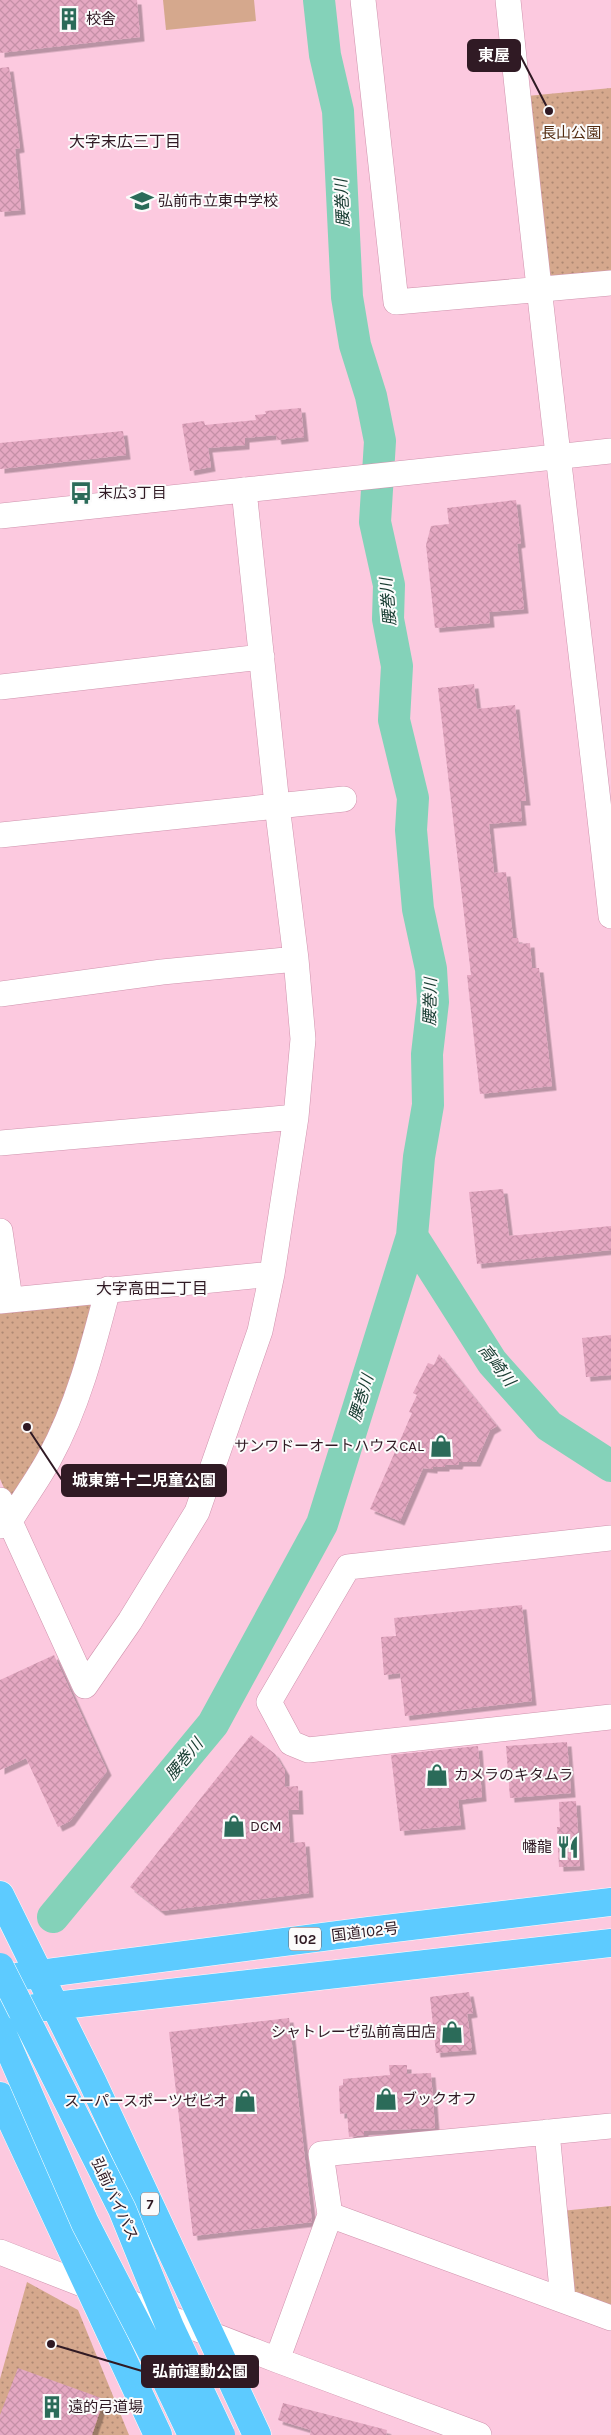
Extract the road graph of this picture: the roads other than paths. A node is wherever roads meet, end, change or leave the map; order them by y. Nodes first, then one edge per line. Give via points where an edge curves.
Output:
1 (363, 0) edge
2 (508, 0) edge
3 (611, 283) edge
4 (538, 290) junction
5 (611, 451) edge
6 (560, 457) junction
7 (244, 490) junction
8 (0, 516) edge
9 (262, 657) junction
10 (0, 687) edge
11 (344, 799) dead end
12 (276, 805) junction
13 (0, 835) edge
14 (611, 916) edge
15 (296, 959) junction
16 (0, 994) edge
17 (296, 1117) junction
18 (0, 1143) edge
19 (0, 1230) edge
20 (272, 1274) junction
21 (108, 1289) junction
22 (5, 1300) edge
23 (3, 1516) edge
24 (611, 1538) edge
25 (611, 1717) edge
26 (0, 1895) edge
27 (611, 1902) edge
28 (611, 1943) edge
29 (0, 1967) edge
30 (39, 1975) junction
31 (0, 1979) edge
32 (54, 2006) junction
33 (0, 2012) edge
34 (0, 2028) edge
35 (0, 2096) edge
36 (611, 2126) edge
37 (547, 2132) junction
38 (330, 2215) junction
39 (0, 2252) edge
40 (89, 2287) junction
41 (563, 2300) junction
42 (611, 2318) edge
43 (212, 2334) junction
44 (277, 2360) junction
45 (158, 2435) edge
46 (192, 2435) edge
47 (221, 2435) edge
48 (257, 2435) edge
49 (479, 2435) edge

1 - 4 street via 396,302
2 - 4 street
3 - 4 street
4 - 6 street
5 - 6 street
6 - 7 street
6 - 14 street
7 - 8 street
7 - 9 street
9 - 10 street
9 - 12 street
11 - 12 street
12 - 13 street
12 - 15 street
15 - 16 street via 162,972
15 - 17 street via 303,1039
17 - 18 street
17 - 20 street
19 - 22 street
20 - 21 street
20 - 23 street via 260,1331 197,1512 130,1621 85,1686
21 - 22 street
21 - 23 street via 93,1349 49,1459
24 - 25 street via 348,1567 269,1702 291,1743 308,1750
26 - 30 highway, 7
27 - 30 highway, 国道102号 / 102
28 - 32 highway
29 - 47 highway, 弘前バイパス / 7, bridge via 122,2210 170,2327
30 - 31 highway, 国道102号 / 102
30 - 32 highway, 7
32 - 33 highway
32 - 43 highway, 7
34 - 46 highway, bridge via 85,2223
35 - 40 highway
36 - 37 street
37 - 38 street via 321,2154
37 - 41 street
38 - 41 street
38 - 44 street
39 - 40 street
40 - 43 street
40 - 45 highway
41 - 42 street
43 - 44 street
43 - 48 highway, 7
44 - 49 street

